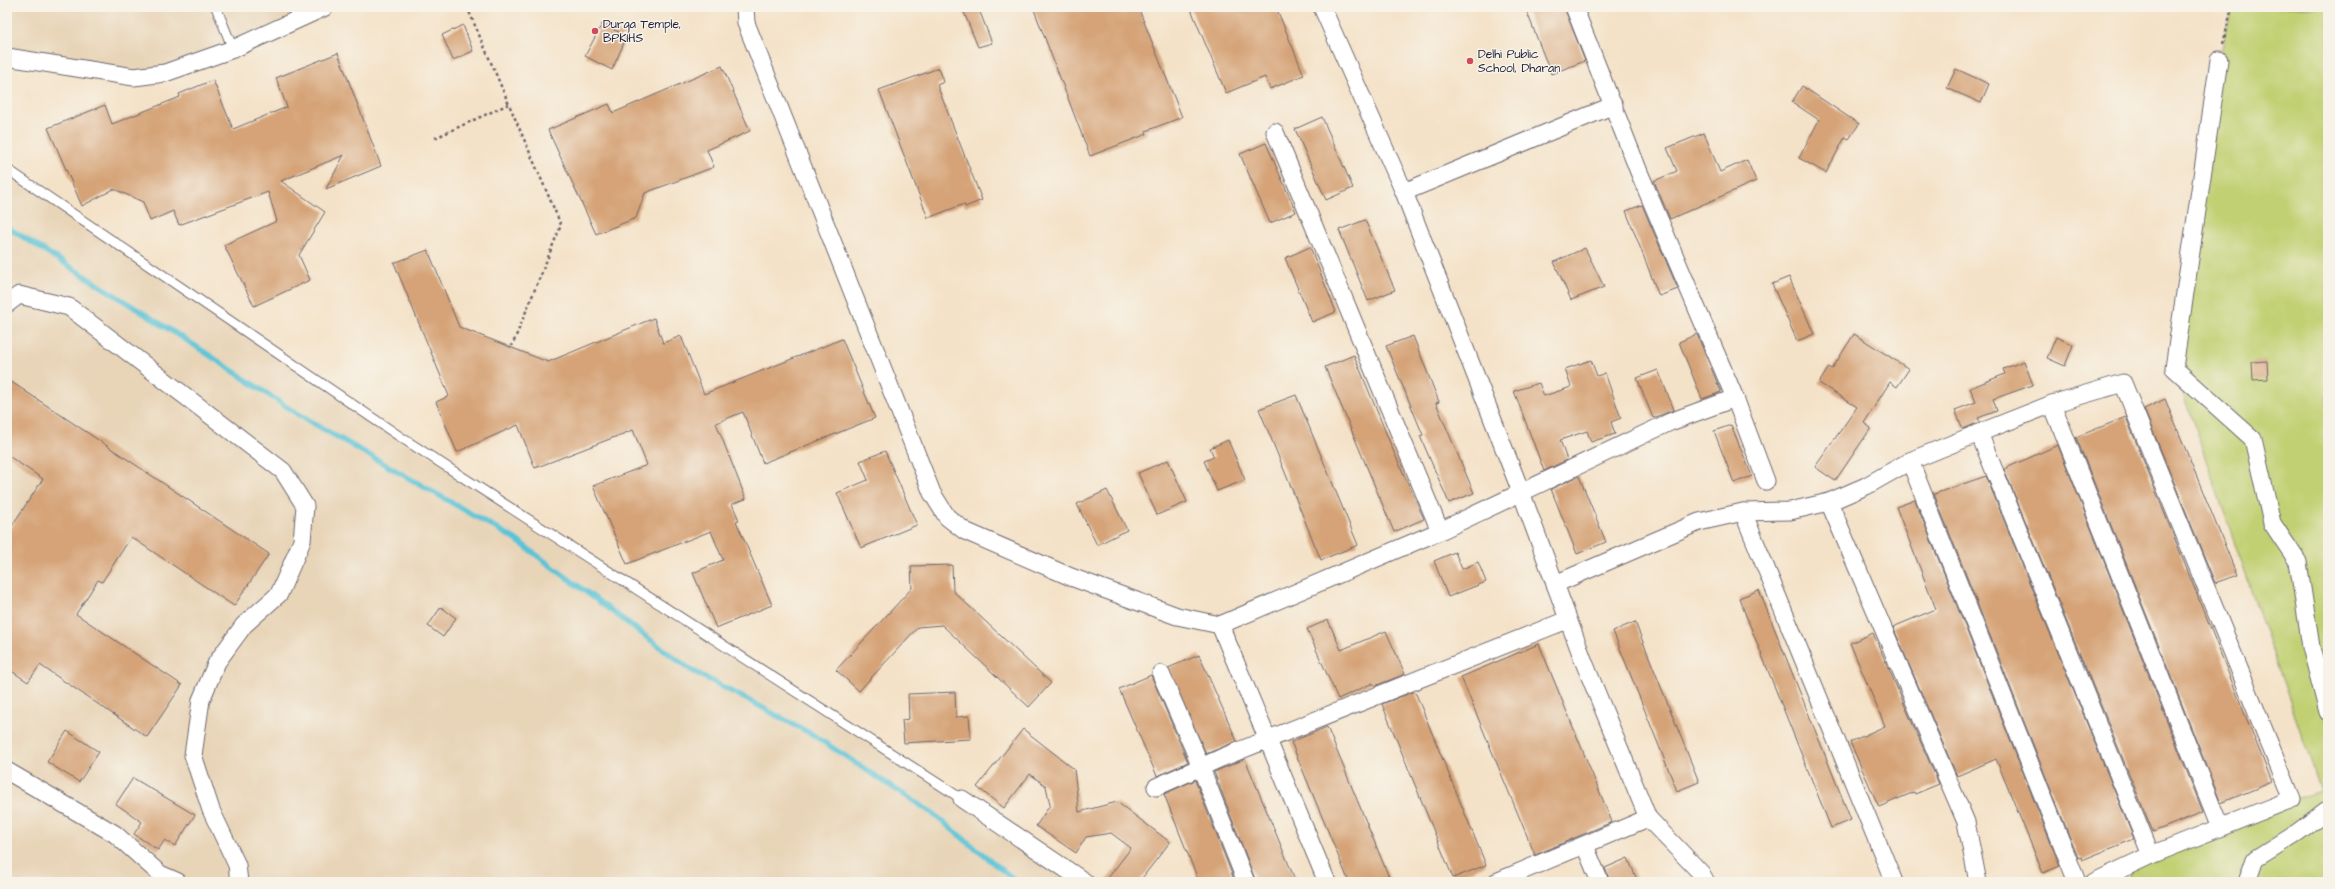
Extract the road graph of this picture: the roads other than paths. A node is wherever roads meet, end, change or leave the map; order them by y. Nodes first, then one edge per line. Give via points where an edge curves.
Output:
1 (216, 7) edge
2 (325, 7) edge
3 (745, 7) edge
4 (1322, 7) edge
5 (1574, 7) edge
6 (233, 49) junction
7 (7, 57) edge
8 (2219, 60) road end
9 (1614, 105) junction
10 (1275, 132) dead end
11 (7, 168) edge
12 (1404, 192) junction
13 (7, 304) edge
14 (1735, 398) junction
15 (2052, 404) junction
16 (1979, 433) junction
17 (1910, 461) junction
18 (1766, 481) dead end
19 (1521, 492) junction
20 (1829, 502) junction
21 (1743, 512) junction
22 (1440, 531) junction
23 (1555, 584) junction
24 (1567, 620) junction
25 (1220, 625) junction
26 (1161, 674) dead end
27 (2328, 712) edge
28 (1269, 739) junction
29 (1200, 768) junction
30 (7, 771) edge
31 (1156, 787) dead end
32 (962, 799) joint
33 (2328, 809) edge
34 (1648, 818) junction
35 (2220, 827) junction
36 (1585, 846) junction
37 (2151, 855) junction
38 (178, 882) edge
39 (239, 882) edge
40 (1085, 882) edge
41 (1246, 882) edge
42 (1328, 882) edge
43 (1496, 882) edge
44 (1600, 882) edge
45 (1706, 882) edge
46 (1894, 882) edge
47 (1978, 882) edge
48 (2077, 882) edge
49 (2094, 882) edge
50 (2247, 882) edge

1 - 6 lane
2 - 6 street
3 - 25 street via 746,23 932,493 947,517 965,531 1071,577 1177,616
4 - 12 street
5 - 9 street
6 - 7 street via 165,73 134,77
8 - 27 street via 2174,368 2253,439 2272,524 2298,562 2311,647
9 - 12 street
9 - 14 street via 1639,172
10 - 22 street
11 - 32 lane via 399,436
12 - 19 street
13 - 39 street via 19,295 69,307 284,471 305,506 302,541 279,594 244,625 217,662 201,700 193,755 211,810 237,865
14 - 18 street
14 - 19 street via 1670,422
15 - 16 street
15 - 35 street
15 - 35 street via 2123,382 2292,798
16 - 17 street
16 - 37 street
17 - 20 street via 1866,486
17 - 48 street
19 - 22 street
19 - 23 street
20 - 21 street via 1790,511
20 - 47 street via 1966,822
21 - 23 street via 1699,522
21 - 46 street
22 - 25 street
23 - 24 street
24 - 28 street
24 - 34 street
25 - 28 street
26 - 29 street
28 - 29 street
28 - 42 street
29 - 31 street
29 - 41 street
30 - 38 street via 115,834 160,874
32 - 40 street
33 - 50 street via 2298,832 2255,859
34 - 36 street
34 - 45 street via 1702,873
35 - 37 street
36 - 43 street
36 - 44 street
37 - 49 street

